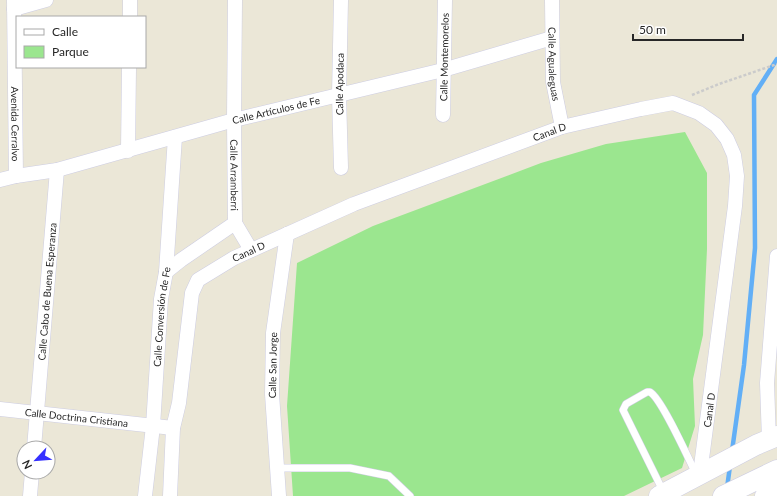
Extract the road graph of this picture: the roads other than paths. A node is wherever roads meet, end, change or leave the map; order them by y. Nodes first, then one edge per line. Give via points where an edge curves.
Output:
1 (46, 0) edge
2 (130, 0) edge
3 (235, 0) edge
4 (341, 0) edge
5 (445, 0) edge
6 (552, 0) edge
7 (14, 4) edge
8 (130, 16) edge
9 (552, 38) junction
10 (129, 68) edge
11 (443, 70) junction
12 (339, 95) junction
13 (443, 114) dead end
14 (234, 120) junction
15 (562, 127) junction
16 (175, 138) junction
17 (128, 151) junction
18 (341, 168) dead end
19 (57, 170) junction
20 (16, 176) junction
21 (0, 180) edge
22 (235, 223) junction
23 (286, 234) junction
24 (250, 250) junction
25 (777, 256) edge
26 (166, 272) junction
27 (0, 410) edge
28 (38, 413) junction
29 (153, 426) junction
30 (173, 428) junction
31 (35, 440) edge
32 (767, 440) edge
33 (277, 468) junction
34 (777, 470) edge
35 (705, 472) junction
36 (31, 480) edge
37 (777, 490) edge
38 (662, 494) edge
39 (30, 496) edge
40 (145, 496) edge
41 (170, 496) edge
42 (279, 496) edge
43 (410, 496) edge
44 (723, 496) edge
45 (765, 496) edge

1 - 7 street
2 - 8 street
3 - 14 street, Calle Arramberri
4 - 12 street, Calle Apodaca
5 - 11 street, Calle Montemorelos
6 - 9 street, Calle Agualeguas
7 - 20 street, Avenida Cerralvo
9 - 11 street, Calle Artículos de Fe
9 - 15 street, Calle Agualeguas via 553,82
10 - 17 street
11 - 12 street, Calle Artículos de Fe
11 - 13 street, Calle Montemorelos
12 - 14 street, Calle Artículos de Fe
12 - 18 street, Calle Apodaca
14 - 16 street, Calle Artículos de Fe
14 - 22 street, Calle Arramberri
15 - 23 street, Canal D via 354,204
15 - 35 street, Canal D via 674,103 699,113 716,125 734,155 737,176 735,206
16 - 17 street, Calle Artículos de Fe
16 - 26 street, Calle Conversión de Fe
17 - 19 street, Calle Artículos de Fe
19 - 20 street, Calle Artículos de Fe
19 - 28 street, Calle Cabo de Buena Esperanza
20 - 21 street, Calle Artículos de Fe
22 - 24 street, Calle Arramberri
22 - 26 street
23 - 24 street, Canal D
23 - 33 street, Calle San Jorge via 273,333 272,394
24 - 30 street, Canal D via 198,280 192,293 179,403
25 - 32 street via 767,383
26 - 29 street, Calle Conversión de Fe via 161,300
27 - 28 street, Calle Doctrina Cristiana
28 - 29 street, Calle Doctrina Cristiana
28 - 31 street, Calle Cabo de Buena Esperanza
29 - 30 street, Calle Doctrina Cristiana
29 - 40 street, Calle Conversión de Fe
30 - 41 street
32 - 35 main road
33 - 42 street, Calle San Jorge
33 - 43 lane via 350,468 389,476
34 - 44 main road
35 - 38 main road
35 - 38 lane via 677,434 656,397 647,392 626,404 623,410
36 - 39 street
37 - 45 main road

